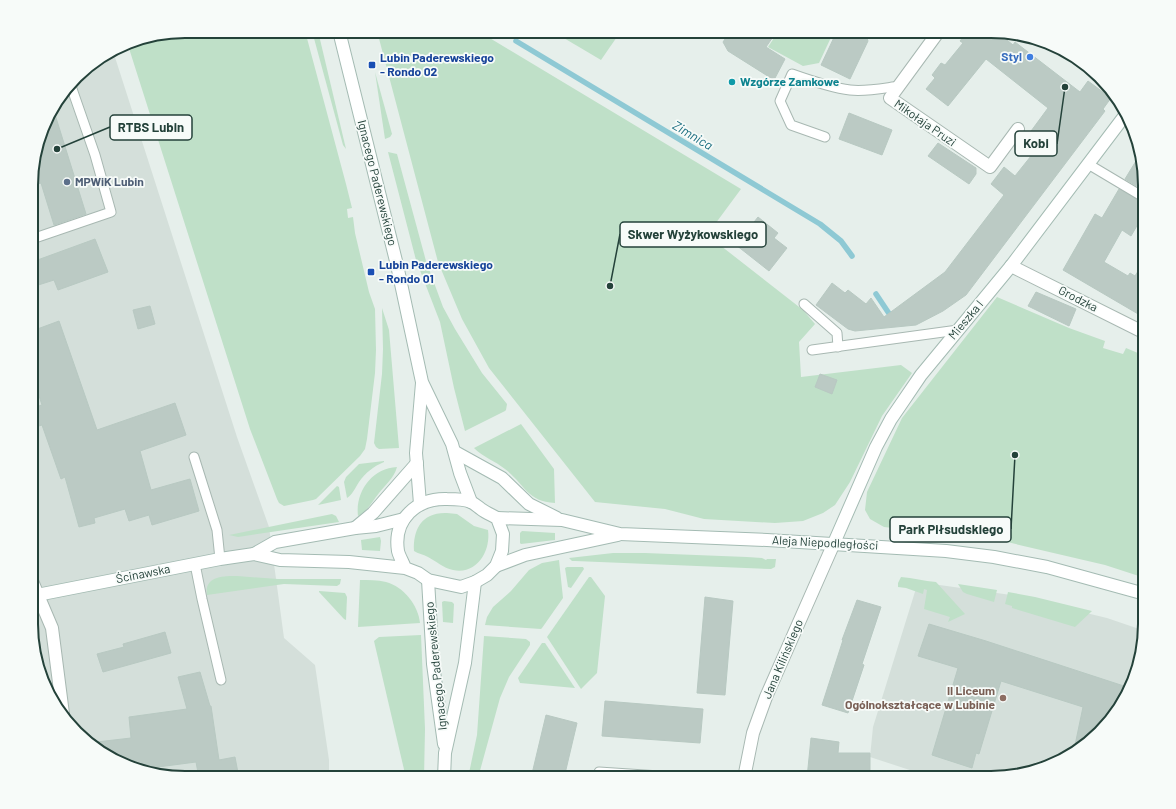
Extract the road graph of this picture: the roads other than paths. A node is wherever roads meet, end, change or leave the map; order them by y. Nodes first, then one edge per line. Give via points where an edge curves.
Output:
1 (341, 38) edge
2 (934, 38) edge
3 (900, 86) junction
4 (72, 90) edge
5 (1122, 119) edge
6 (1018, 129) dead end
7 (825, 137) dead end
8 (1088, 164) junction
9 (1138, 194) edge
10 (38, 237) edge
11 (1011, 266) junction
12 (804, 304) dead end
13 (958, 330) junction
14 (1138, 330) edge
15 (838, 347) junction
16 (812, 350) dead end
17 (422, 382) junction
18 (455, 452) junction
19 (194, 457) dead end
20 (417, 462) junction
21 (472, 502) junction
22 (420, 504) junction
23 (497, 518) junction
24 (404, 519) junction
25 (562, 520) junction
26 (355, 528) junction
27 (620, 534) junction
28 (834, 544) junction
29 (254, 554) junction
30 (220, 559) junction
31 (195, 564) junction
32 (496, 566) junction
33 (405, 568) junction
34 (428, 580) junction
35 (475, 582) junction
36 (1138, 592) edge
37 (38, 595) edge
38 (38, 602) edge
39 (222, 680) dead end
40 (56, 694) edge
41 (445, 753) junction
42 (444, 771) edge
43 (745, 771) edge

1 - 17 street, Ignacego Paderewskiego via 397,265
2 - 3 street, Mikołaja Pruzi
3 - 6 street, Mikołaja Pruzi via 890,98 990,167
3 - 7 lane via 850,90 792,74 780,101 791,124
4 - 10 lane via 111,212
5 - 8 street, Mieszka I
8 - 9 lane
8 - 11 street, Mieszka I
11 - 13 street, Mieszka I
11 - 14 street, Grodzka
12 - 15 lane via 836,333
13 - 15 lane
13 - 28 street, Mieszka I via 891,419 876,447
15 - 16 lane
17 - 18 street, Ignacego Paderewskiego
17 - 20 street, Ignacego Paderewskiego
18 - 21 street, Ignacego Paderewskiego
18 - 25 street via 502,478 529,504
19 - 30 lane via 217,530
20 - 22 street, Ignacego Paderewskiego
20 - 26 street via 374,513
21 - 22 street via 437,498
21 - 23 street
22 - 24 street
23 - 25 street, Aleja Niepodległości
23 - 32 street via 503,534 502,551
24 - 26 street, Ścinawska
24 - 33 street via 398,536 398,552
25 - 27 street, Aleja Niepodległości
26 - 29 street, Ścinawska via 275,542
27 - 28 street, Aleja Niepodległości
27 - 32 street, Aleja Niepodległości via 525,555
28 - 36 street, Aleja Niepodległości via 946,551 994,557 1047,567
28 - 43 street, Jana Kilińskiego via 766,697 753,734
29 - 30 street, Ścinawska
29 - 33 street, Ścinawska via 280,560 349,562
30 - 31 street, Ścinawska
31 - 37 street, Ścinawska
31 - 39 lane
32 - 35 street
33 - 34 street via 418,572
34 - 35 street via 461,587
34 - 41 street, Ignacego Paderewskiego via 433,664
35 - 41 street, Ignacego Paderewskiego via 465,663
38 - 40 street via 52,628
41 - 42 street, Ignacego Paderewskiego

